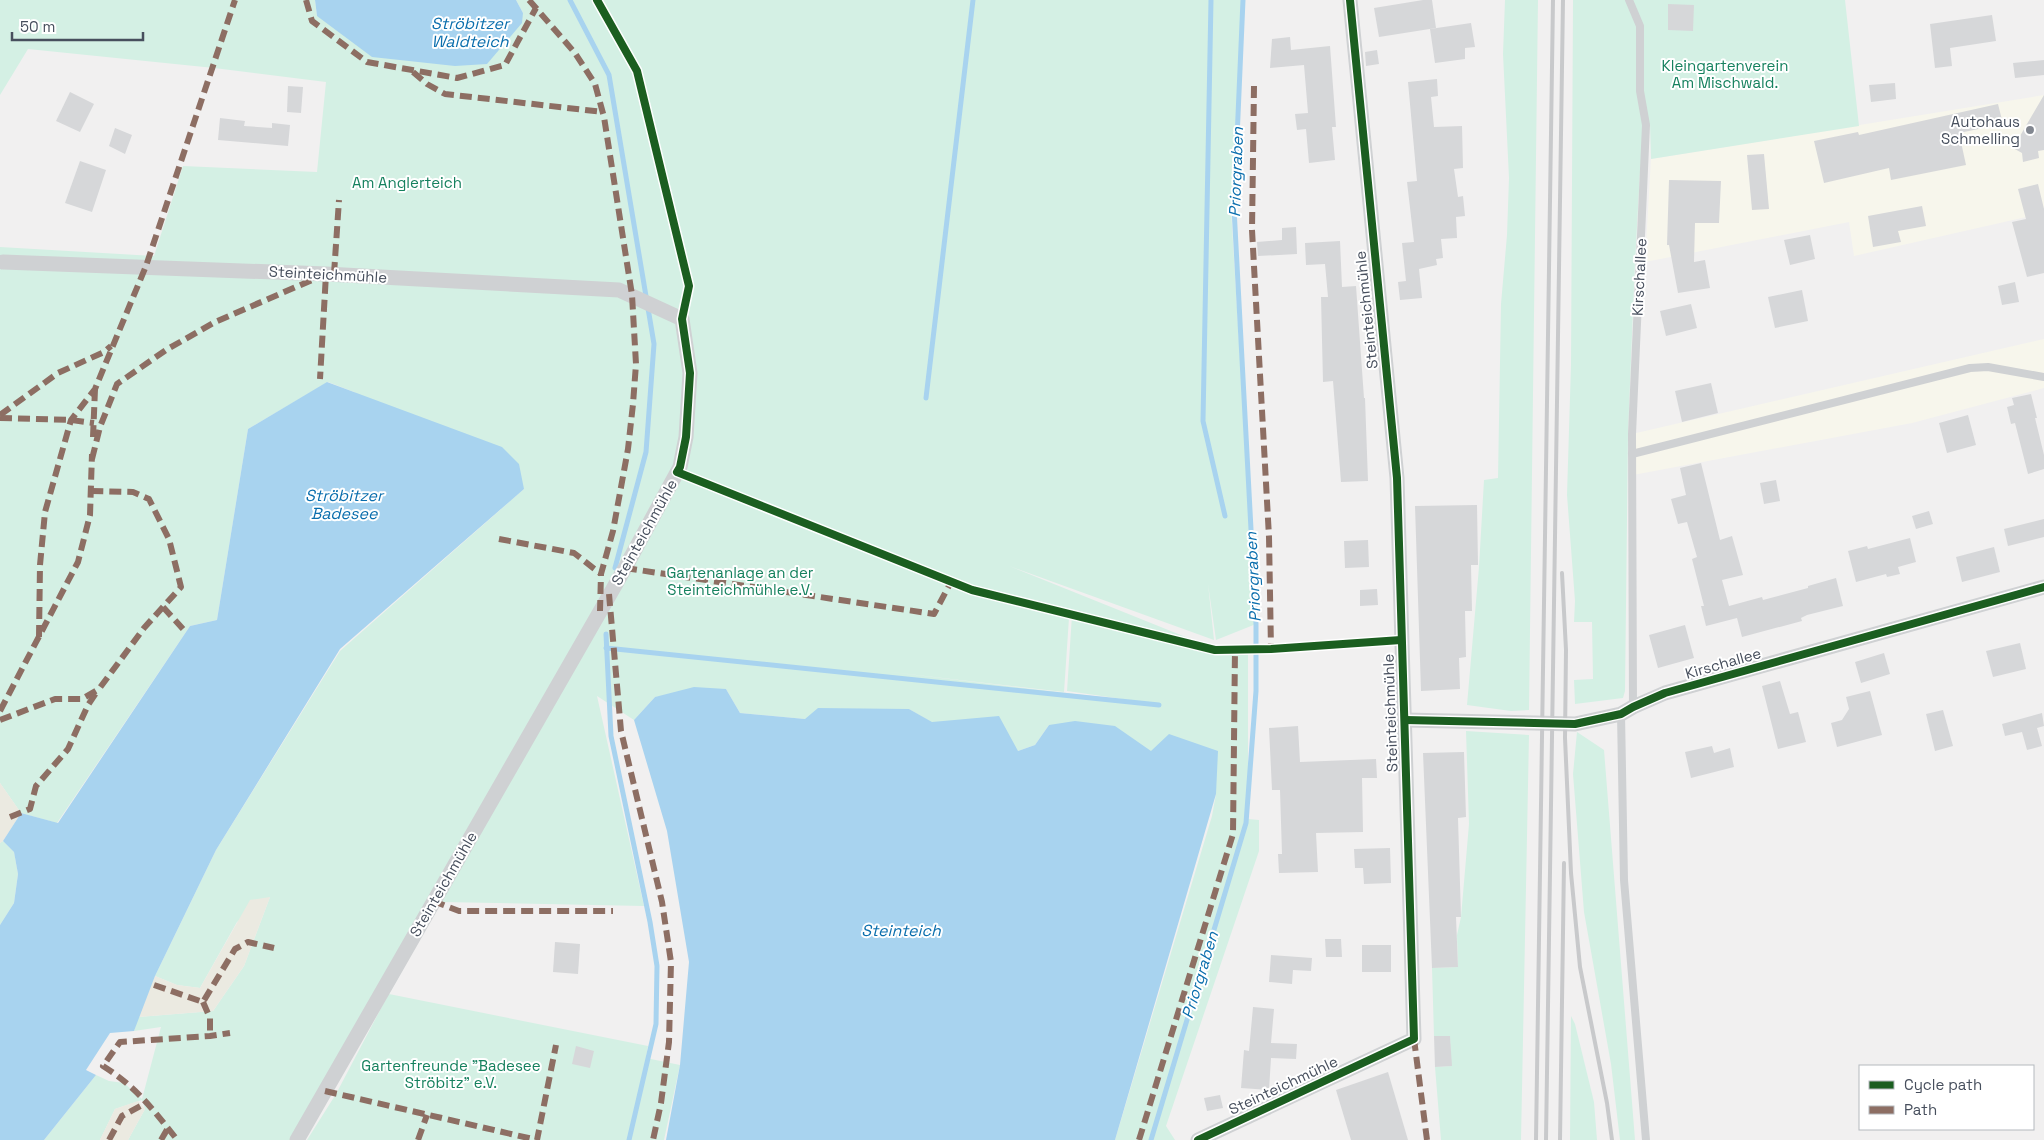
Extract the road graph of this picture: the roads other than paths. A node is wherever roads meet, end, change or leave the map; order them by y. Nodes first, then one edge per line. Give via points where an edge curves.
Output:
1 (1350, 0) edge
2 (1629, 0) edge
3 (3, 262) dead end
4 (2044, 377) edge
5 (1632, 454) junction
6 (677, 472) junction
7 (2044, 588) edge
8 (1401, 640) junction
9 (1627, 711) junction
10 (1405, 720) junction
11 (297, 1140) edge
12 (1198, 1140) edge
13 (1646, 1140) edge

1 - 8 street, Steinteichmühle via 1397,478
2 - 5 lane, Kirschallee via 1640,26 1640,92 1646,125
3 - 6 street, Steinteichmühle via 326,274 619,290 682,319 690,373 686,437
4 - 5 lane via 1988,367 1970,368
5 - 9 lane, Kirschallee
6 - 8 lane via 972,590 1215,650 1263,650
6 - 11 street, Steinteichmühle
7 - 9 street, Kirschallee via 1665,693
8 - 10 street, Steinteichmühle
9 - 10 street, Kirschallee via 1575,724
9 - 13 lane via 1624,880
10 - 12 street, Steinteichmühle via 1414,1039

